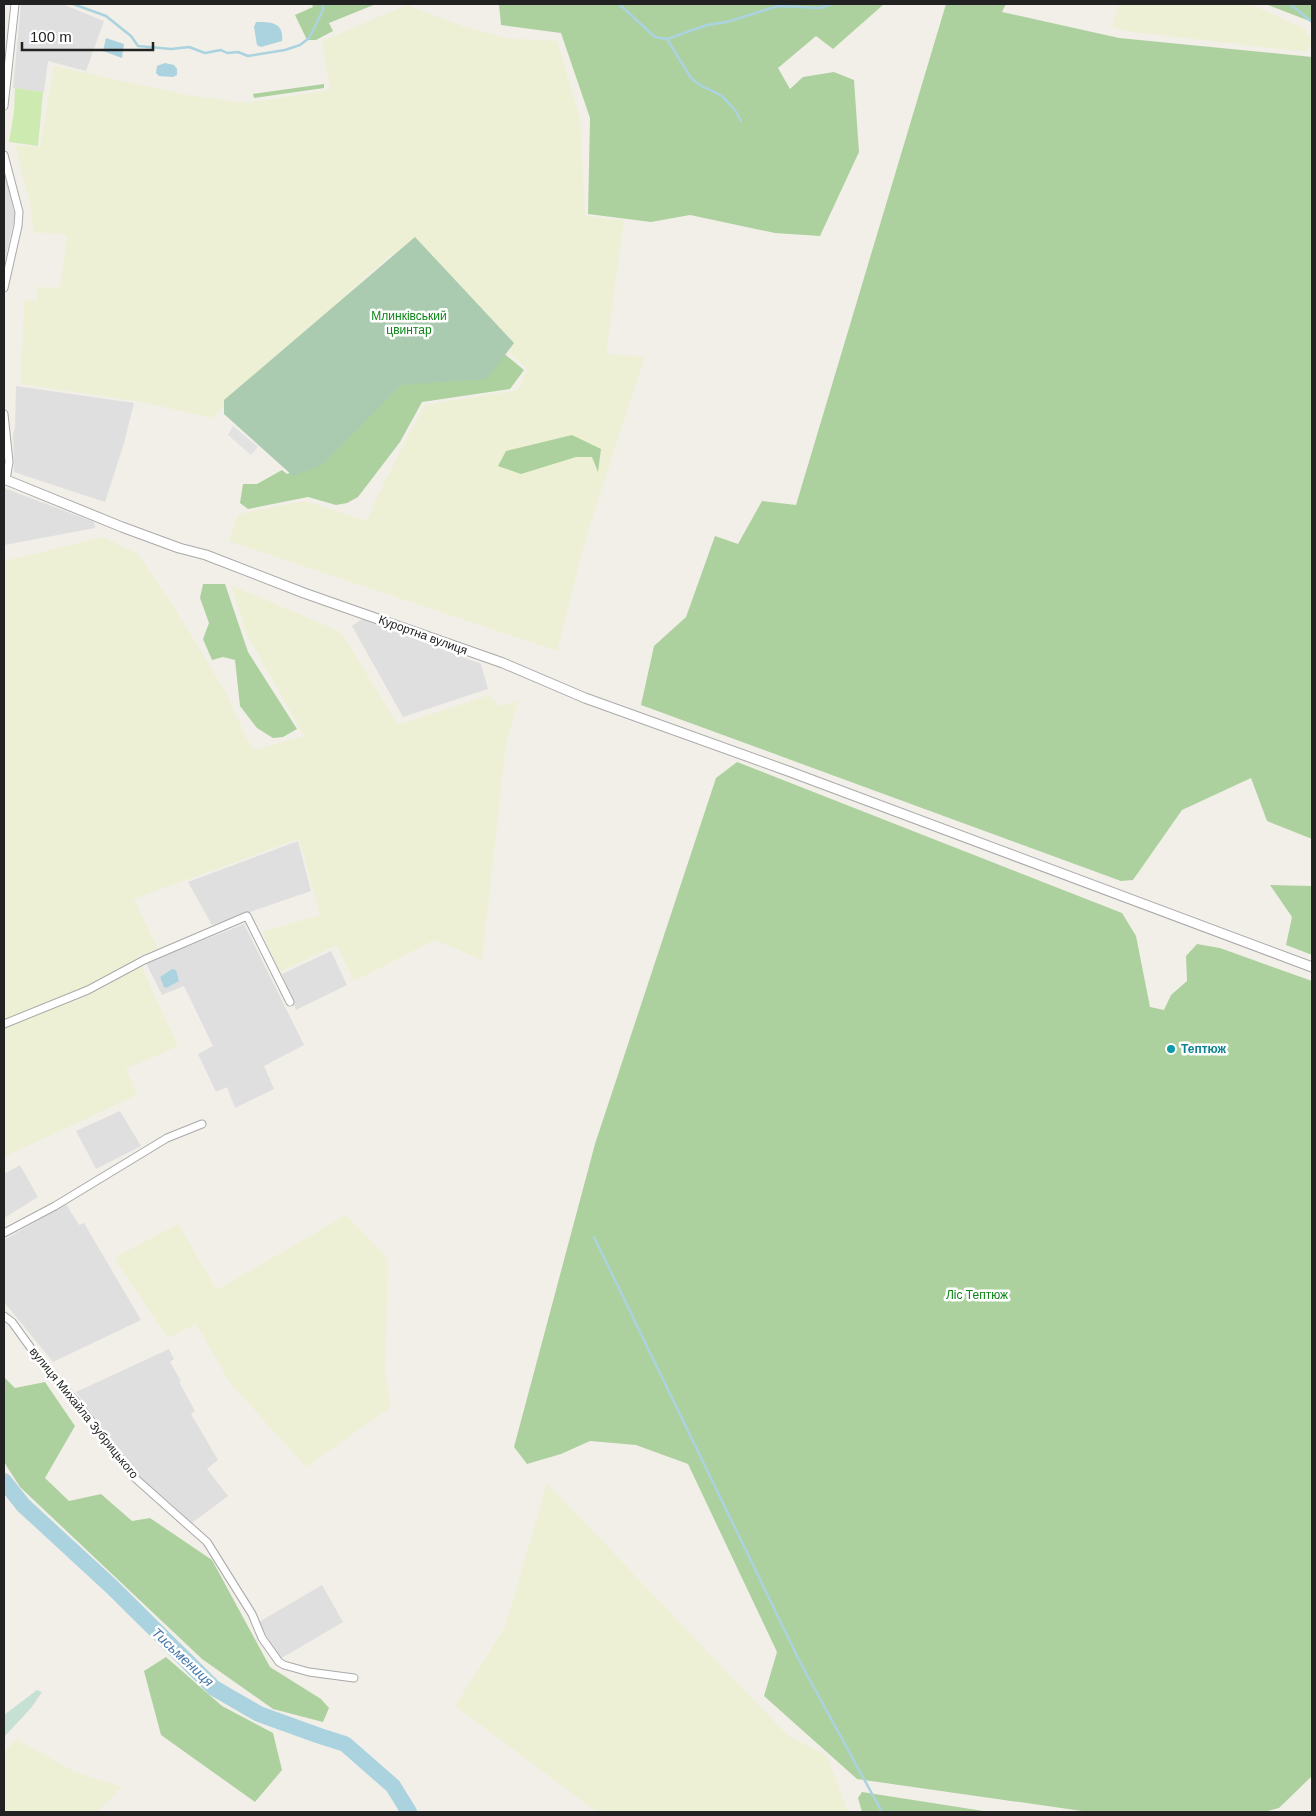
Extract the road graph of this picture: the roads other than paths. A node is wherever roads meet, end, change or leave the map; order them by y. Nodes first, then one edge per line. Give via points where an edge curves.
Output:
1 (15, 4) edge
2 (4, 106) edge
3 (4, 155) edge
4 (4, 288) edge
5 (4, 414) edge
6 (5, 479) edge
7 (1312, 967) edge
8 (290, 1002) dead end
9 (4, 1024) edge
10 (202, 1124) dead end
11 (4, 1233) edge
12 (4, 1316) edge
13 (354, 1678) dead end

1 - 2 street
3 - 4 street via 19,212
5 - 6 street via 9,462
6 - 7 street, Курортна вулиця via 179,548 478,654 585,698
8 - 9 street via 247,916 144,960 88,990
10 - 11 street via 167,1138
12 - 13 street, вулиця Михайла Зубрицького via 136,1479 207,1542 279,1662 309,1672

